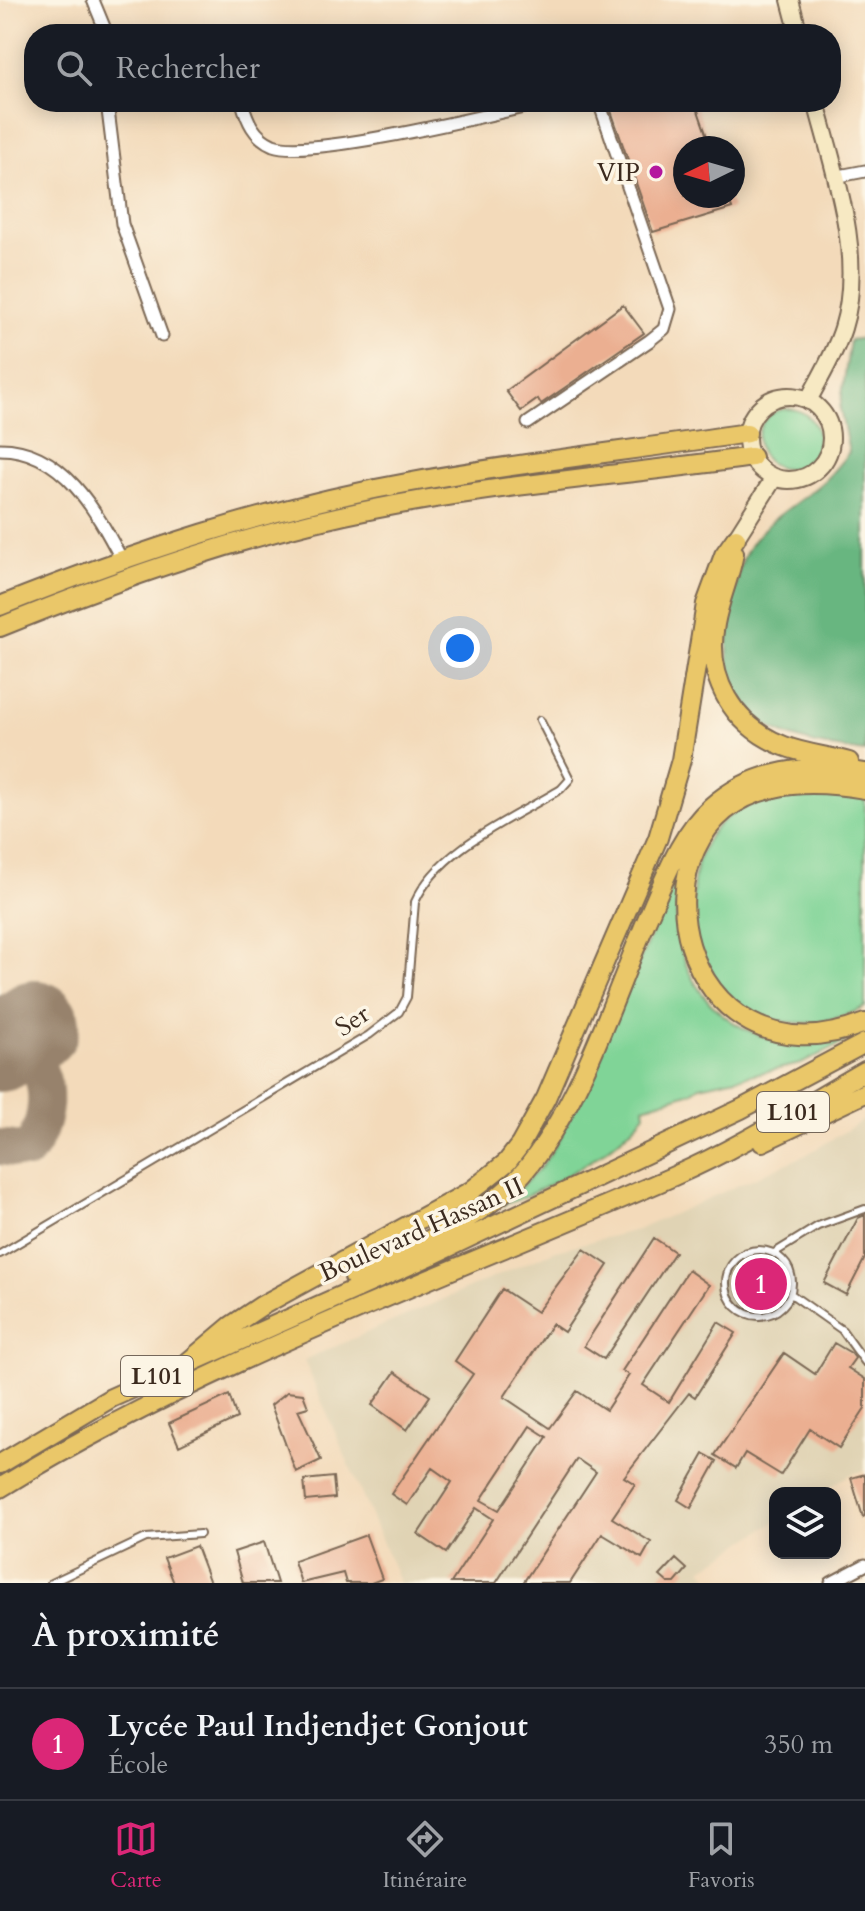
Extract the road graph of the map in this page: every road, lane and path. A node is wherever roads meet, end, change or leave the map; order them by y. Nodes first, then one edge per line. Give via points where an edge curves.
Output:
1 (93, 0) edge
2 (790, 0) edge
3 (103, 24) edge
4 (796, 24) edge
5 (108, 112) edge
6 (245, 112) edge
7 (496, 112) edge
8 (602, 112) edge
9 (818, 112) edge
10 (865, 171) edge
11 (834, 177) junction
12 (162, 336) dead end
13 (808, 401) junction
14 (528, 423) dead end
15 (747, 433) junction
16 (0, 449) edge
17 (752, 457) junction
18 (774, 478) junction
19 (736, 538) junction
20 (122, 560) junction
21 (0, 606) edge
22 (0, 627) edge
23 (540, 720) dead end
24 (865, 771) edge
25 (865, 789) edge
26 (865, 1023) edge
27 (865, 1043) edge
28 (865, 1071) edge
29 (865, 1093) edge
30 (721, 1153) junction
31 (865, 1209) edge
32 (774, 1253) junction
33 (0, 1254) edge
34 (791, 1294) junction
35 (321, 1303) junction
36 (865, 1362) edge
37 (187, 1363) junction
38 (0, 1464) edge
39 (0, 1488) edge
40 (200, 1534) dead end
41 (865, 1565) edge
42 (51, 1583) edge
43 (831, 1583) edge

1 - 3 street
2 - 4 main road
5 - 12 street via 122,224
6 - 7 street via 259,136 275,146 302,147
8 - 14 street via 670,309 664,329
9 - 11 main road
10 - 11 street
11 - 13 main road via 846,236 847,305 836,348
13 - 15 main road via 795,396 769,401
13 - 18 main road via 830,430 827,455 821,466 799,479
15 - 17 main road
15 - 20 main road via 373,490 247,520
16 - 20 street via 40,457 63,471
17 - 18 main road
17 - 22 main road via 448,496 319,521 158,568
18 - 19 main road
19 - 24 main road via 713,644 725,696 763,736
19 - 37 main road via 706,604 681,760 658,838 546,1098 520,1145 471,1191 261,1306
20 - 21 main road
23 - 33 lane, Ser via 570,779 462,849 421,889 415,902 407,997 399,1012 356,1043
24 - 35 main road via 781,771 712,806 675,857 583,1069 529,1166 483,1208 342,1284
25 - 26 main road via 786,786 735,805 700,843 684,904 696,964 719,999 739,1016 794,1035 819,1035
27 - 35 main road, Boulevard Hassan II via 741,1109
28 - 30 main road, Boulevard Hassan II / L101
29 - 30 main road via 757,1144
30 - 39 main road, Boulevard Hassan II / L101 via 147,1403
31 - 32 lane via 818,1226
32 - 34 lane via 791,1275
32 - 34 lane via 746,1252 731,1264 726,1282 730,1300 744,1313 763,1317 780,1309
34 - 36 lane via 842,1330
35 - 37 main road, Boulevard Hassan II / L101
37 - 38 main road, Boulevard Hassan II / L101 via 111,1398
40 - 42 lane via 146,1538
41 - 43 street

